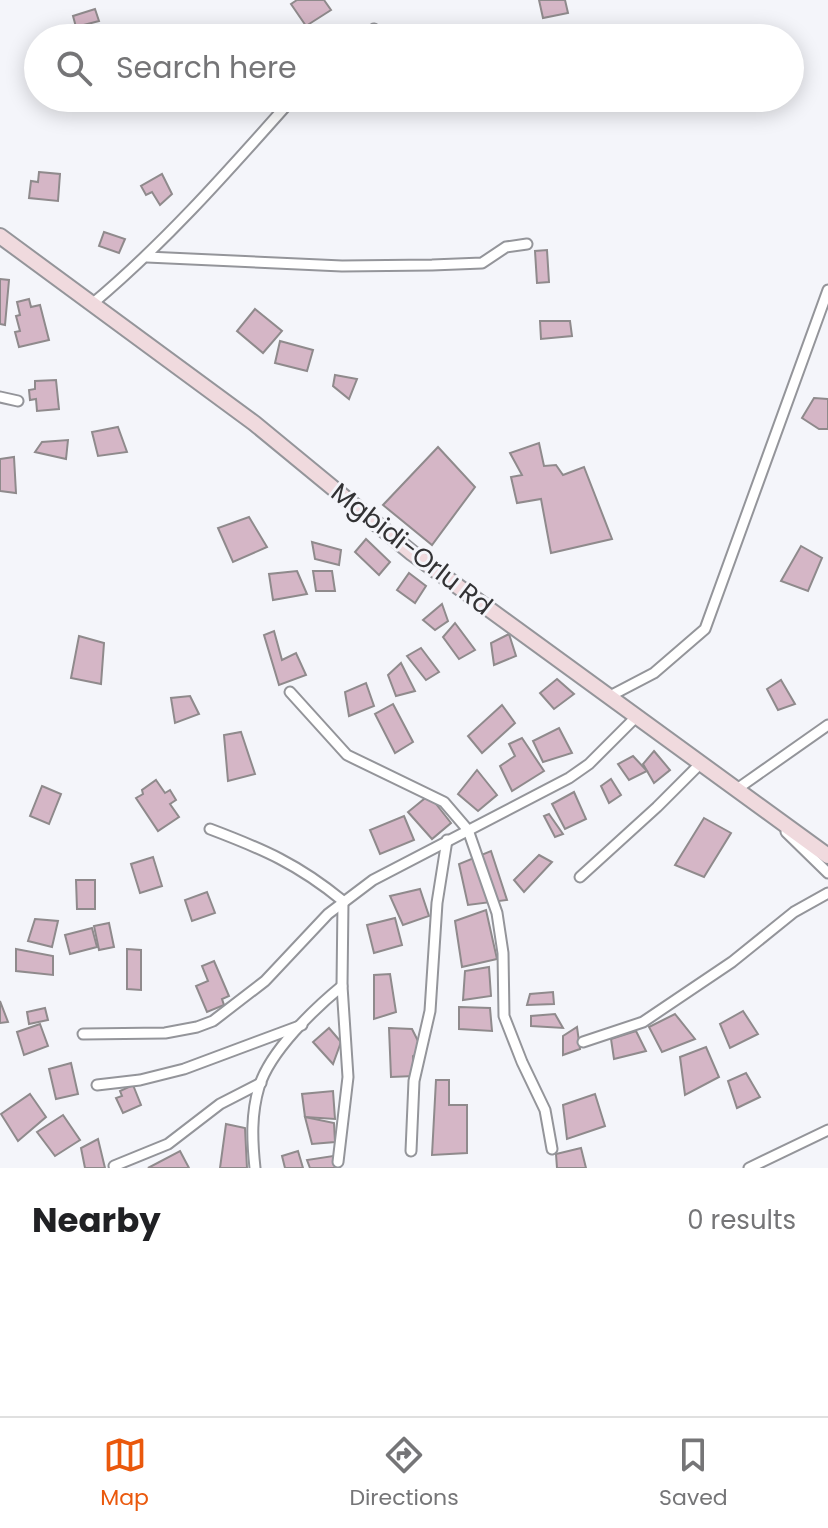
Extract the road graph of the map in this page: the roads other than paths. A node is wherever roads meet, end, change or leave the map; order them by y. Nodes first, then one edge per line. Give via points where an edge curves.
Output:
1 (281, 112) edge
2 (0, 236) edge
3 (527, 244) dead end
4 (147, 257) junction
5 (828, 290) edge
6 (92, 304) junction
7 (0, 397) edge
8 (18, 401) dead end
9 (290, 692) dead end
10 (610, 696) junction
11 (637, 716) junction
12 (828, 725) edge
13 (701, 763) junction
14 (737, 789) junction
15 (768, 812) junction
16 (210, 829) dead end
17 (468, 830) junction
18 (447, 840) junction
19 (828, 856) edge
20 (828, 873) edge
21 (580, 877) dead end
22 (828, 893) edge
23 (343, 901) junction
24 (342, 986) junction
25 (302, 1025) junction
26 (83, 1034) dead end
27 (583, 1042) dead end
28 (261, 1083) junction
29 (97, 1085) dead end
30 (828, 1130) edge
31 (552, 1149) dead end
32 (411, 1151) dead end
33 (338, 1162) dead end
34 (114, 1166) edge
35 (255, 1168) edge
36 (749, 1168) edge

1 - 4 street
2 - 6 main road, Mgbidi-Orlu Rd
3 - 4 street via 506,247 482,263 432,265
4 - 6 street
5 - 10 street via 705,629 654,673
6 - 10 main road, Mgbidi-Orlu Rd via 254,423 412,553
7 - 8 street
9 - 17 street via 347,755 444,802
10 - 11 main road, Mgbidi-Orlu Rd
11 - 13 main road, Mgbidi-Orlu Rd
11 - 17 street via 569,778
12 - 14 street
13 - 14 main road, Mgbidi-Orlu Rd
13 - 21 street
14 - 15 main road, Mgbidi-Orlu Rd
15 - 19 main road, Mgbidi-Orlu Rd
15 - 20 street
16 - 23 street via 272,852
17 - 18 street
17 - 31 street via 497,913 504,1016 545,1110
18 - 23 street
18 - 32 street via 430,1011 414,1081
22 - 27 street via 643,1022
23 - 24 street
23 - 26 street via 265,981 213,1021 165,1033
24 - 25 street
24 - 33 street via 348,1077
25 - 28 street
25 - 29 street via 184,1069
28 - 34 street via 220,1104 168,1144
28 - 35 street via 252,1133
30 - 36 street

